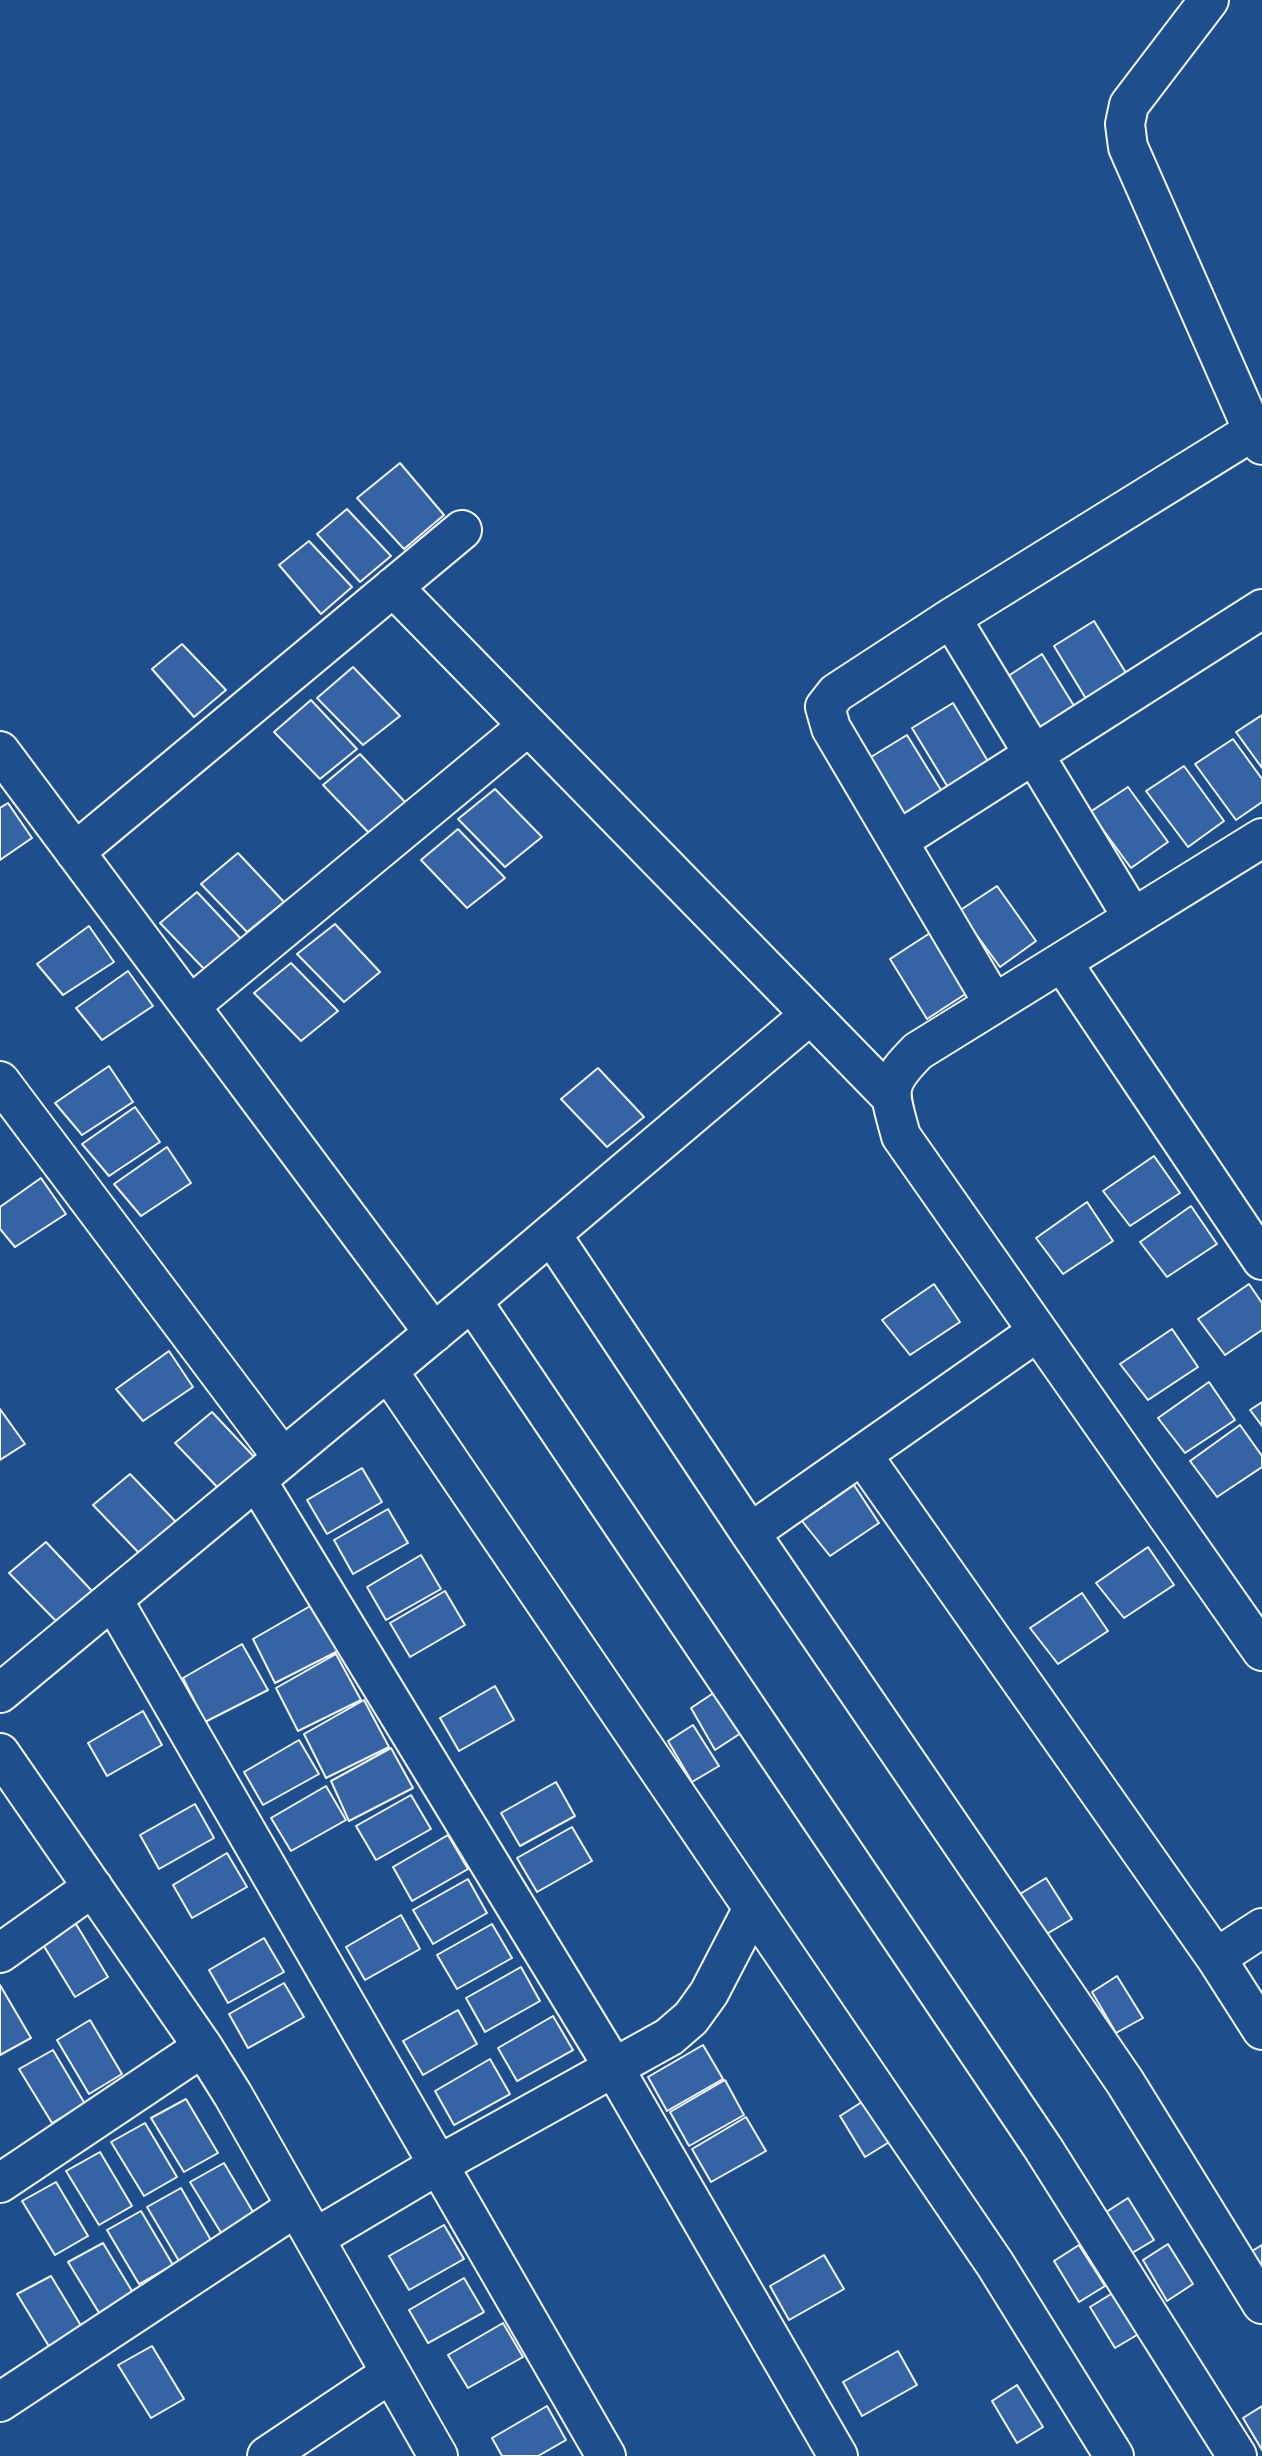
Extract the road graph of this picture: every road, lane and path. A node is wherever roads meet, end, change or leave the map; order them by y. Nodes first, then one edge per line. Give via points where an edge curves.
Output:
1 (1209, 0) edge
2 (1258, 438) edge
3 (462, 530) dead end
4 (393, 587) junction
5 (1262, 609) edge
6 (951, 618) junction
7 (528, 726) junction
8 (0, 751) edge
9 (1033, 754) junction
10 (1262, 838) edge
11 (898, 842) junction
12 (75, 852) junction
13 (1133, 918) junction
14 (1062, 962) junction
15 (994, 1004) junction
16 (190, 1006) junction
17 (810, 1015) junction
18 (0, 1080) edge
19 (890, 1096) junction
20 (551, 1234) junction
21 (1262, 1260) edge
22 (472, 1301) junction
23 (1037, 1332) junction
24 (434, 1333) junction
25 (388, 1371) junction
26 (863, 1456) junction
27 (270, 1470) junction
28 (750, 1533) junction
29 (113, 1600) junction
30 (1262, 1651) edge
31 (5, 1679) edge
32 (0, 1752) edge
33 (93, 1887) junction
34 (753, 1908) junction
35 (1262, 1928) edge
36 (0, 1954) edge
37 (1216, 1958) junction
38 (1262, 2030) edge
39 (202, 2047) junction
40 (614, 2068) junction
41 (438, 2165) junction
42 (0, 2183) edge
43 (306, 2222) junction
44 (1262, 2304) edge
45 (391, 2373) junction
46 (0, 2402) edge
47 (274, 2454) edge
48 (438, 2456) edge
49 (606, 2456) edge
50 (838, 2456) edge
51 (1114, 2456) edge
52 (1237, 2456) edge

1 - 2 street via 1129,105 1125,124 1128,147
2 - 6 street
3 - 4 street
4 - 7 street
4 - 12 street
5 - 9 street
6 - 9 street
6 - 11 street via 836,693 825,707 831,729
7 - 16 street
7 - 17 street
8 - 12 street
9 - 11 street
9 - 13 street
10 - 13 street
11 - 15 street
12 - 16 street
13 - 14 street
14 - 15 street
14 - 21 street
15 - 19 street via 918,1051 896,1072
16 - 24 street
17 - 19 street
17 - 20 street
18 - 27 street
19 - 23 street via 901,1136
20 - 22 street
20 - 28 street
22 - 24 street
22 - 52 street via 1043,2148
23 - 26 street
23 - 30 street
24 - 25 street
25 - 27 street
25 - 34 street
26 - 28 street
26 - 37 street
27 - 29 street
27 - 40 street
28 - 44 street via 1125,2082
29 - 31 street
29 - 41 street
32 - 33 street
33 - 36 street
33 - 39 street
34 - 40 street via 691,2018 669,2037
34 - 51 street via 995,2264
35 - 37 street
37 - 38 street
39 - 42 street
39 - 43 street
40 - 41 street
40 - 50 street
41 - 43 street
41 - 49 street
43 - 45 street
43 - 46 street
45 - 47 street
45 - 48 street

